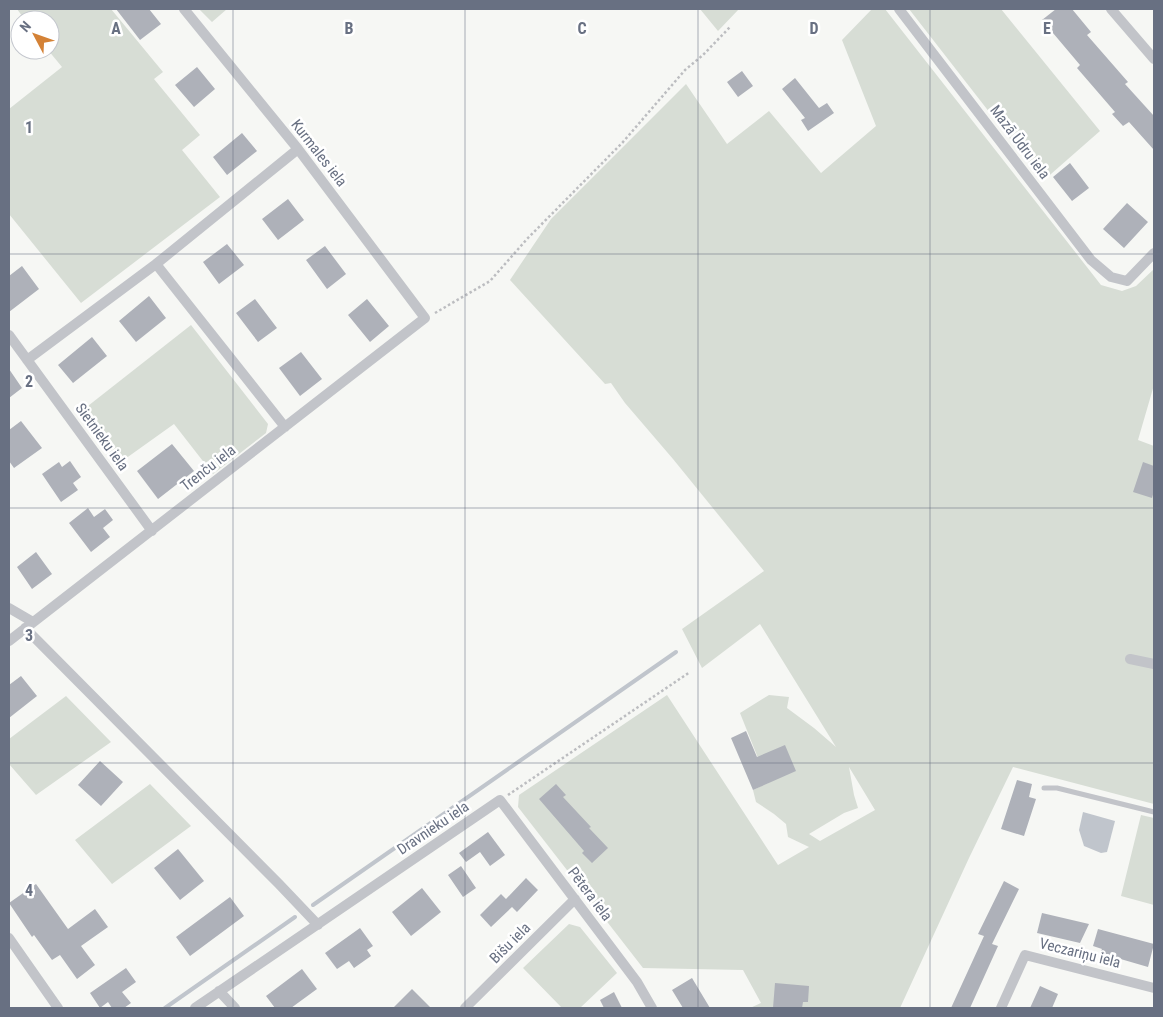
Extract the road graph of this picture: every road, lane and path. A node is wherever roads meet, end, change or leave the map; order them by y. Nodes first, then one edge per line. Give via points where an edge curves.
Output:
1 (184, 9) edge
2 (899, 9) edge
3 (1111, 9) edge
4 (730, 27) dead end
5 (1154, 59) edge
6 (298, 149) junction
7 (1154, 253) edge
8 (156, 264) junction
9 (425, 318) junction
10 (9, 335) edge
11 (27, 360) junction
12 (285, 427) junction
13 (152, 531) junction
14 (9, 608) edge
15 (29, 625) junction
16 (9, 641) edge
17 (1130, 659) dead end
18 (1154, 664) edge
19 (690, 672) dead end
20 (1044, 788) dead end
21 (500, 800) junction
22 (1154, 812) edge
23 (575, 899) junction
24 (318, 926) junction
25 (9, 938) edge
26 (1154, 988) edge
27 (219, 992) junction
28 (58, 1008) edge
29 (194, 1008) edge
30 (235, 1008) edge
31 (465, 1008) edge
32 (652, 1008) edge
33 (1002, 1008) edge

1 - 6 street, Kurmales iela
2 - 7 street, Mazā Ūdru iela via 1092,260 1111,277 1127,281
3 - 5 street
4 - 9 path via 685,70 623,142 490,281
6 - 8 street
6 - 9 street, Kurmales iela
8 - 11 street
8 - 12 street
9 - 12 street, Trenču iela
10 - 11 street, Sietnieku iela
11 - 13 street, Sietnieku iela
12 - 13 street, Trenču iela
13 - 15 street, Trenču iela
14 - 15 street
15 - 16 street, Trenču iela
15 - 24 street
17 - 18 street
19 - 21 path
20 - 22 lane via 1057,788
21 - 23 street, Pētera iela
21 - 24 street, Dravnieku iela
23 - 31 street, Bišu iela
23 - 32 street, Pētera iela via 637,982
24 - 27 street, Dravnieku iela
25 - 28 street
26 - 33 street, Veczariņu iela via 1025,955
27 - 29 street, Dravnieku iela
27 - 30 street

